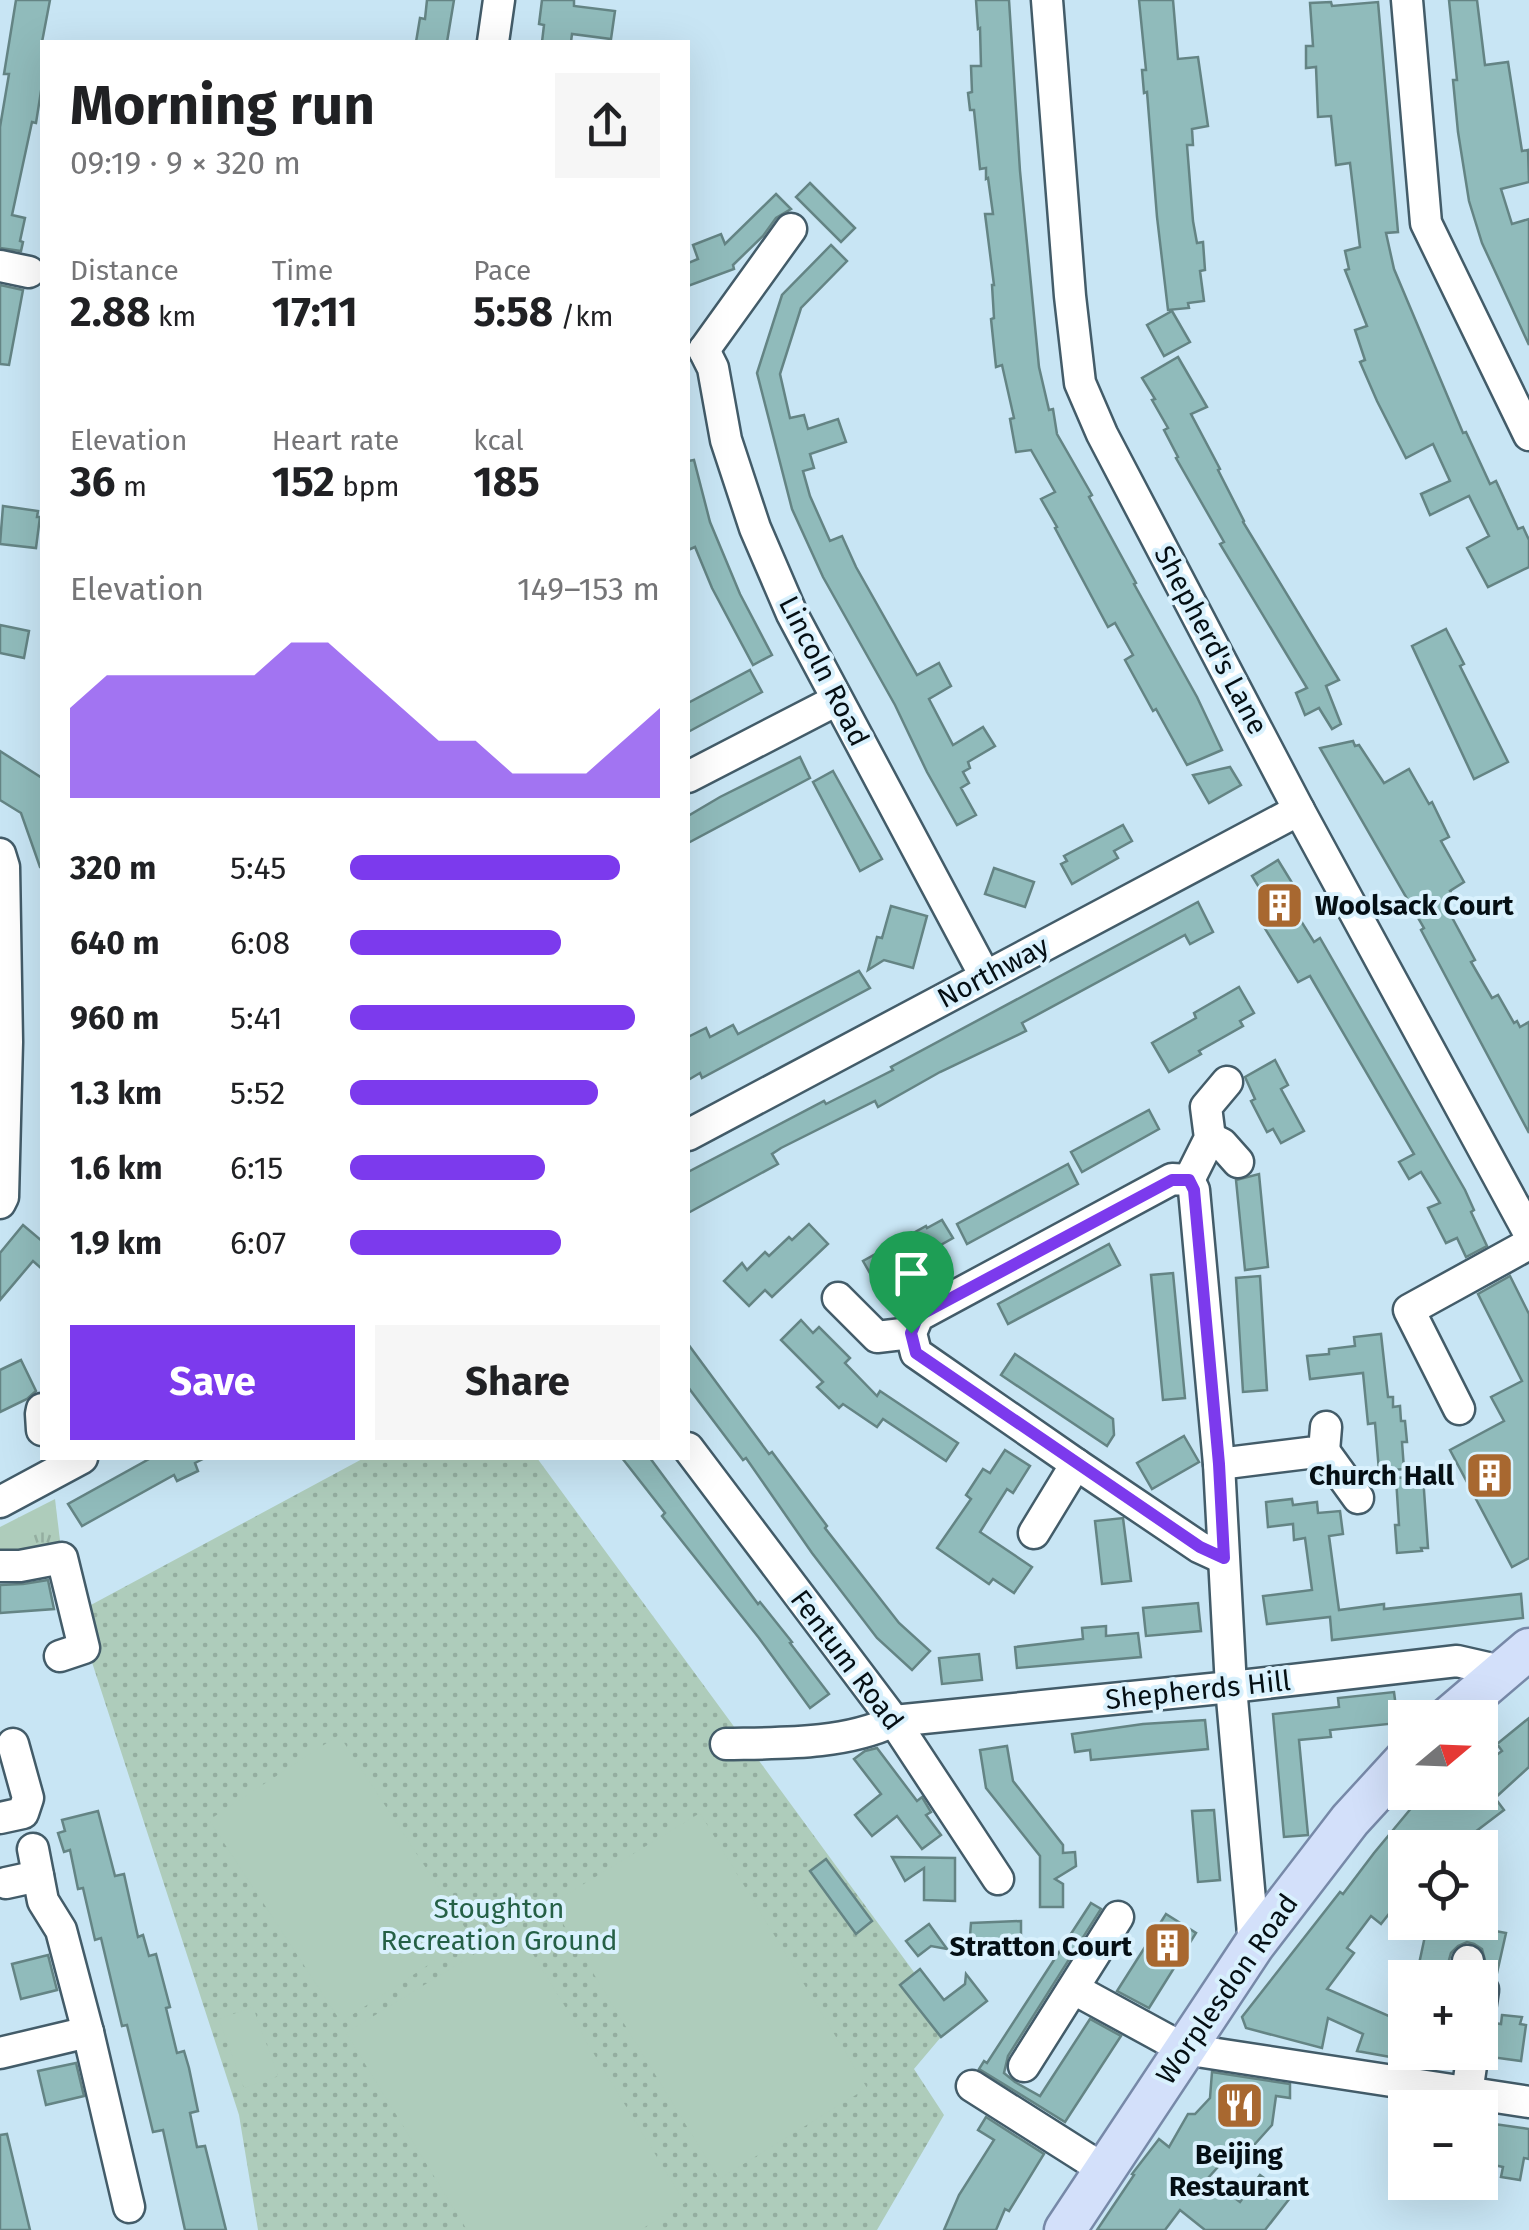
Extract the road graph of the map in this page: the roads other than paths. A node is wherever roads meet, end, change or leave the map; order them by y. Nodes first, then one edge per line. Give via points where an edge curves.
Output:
1 (499, 0) edge
2 (1047, 0) edge
3 (1407, 0) edge
4 (494, 40) edge
5 (791, 229) dead end
6 (696, 345) edge
7 (1529, 435) edge
8 (837, 700) junction
9 (690, 776) edge
10 (1299, 810) junction
11 (0, 854) edge
12 (984, 976) junction
13 (1227, 1082) dead end
14 (690, 1134) edge
15 (1210, 1138) junction
16 (1238, 1162) dead end
17 (1189, 1180) junction
18 (0, 1203) edge
19 (1529, 1234) edge
20 (1529, 1244) edge
21 (838, 1298) dead end
22 (911, 1333) junction
23 (1459, 1409) dead end
24 (690, 1451) edge
25 (74, 1460) edge
26 (1076, 1464) junction
27 (1219, 1464) junction
28 (48, 1466) edge
29 (1358, 1498) dead end
30 (0, 1502) edge
31 (1034, 1533) dead end
32 (1224, 1558) junction
33 (0, 1566) edge
34 (60, 1656) dead end
35 (1515, 1660) edge
36 (1231, 1687) junction
37 (1469, 1700) edge
38 (894, 1721) junction
39 (12, 1744) dead end
40 (726, 1744) dead end
41 (1388, 1779) edge
42 (0, 1818) edge
43 (998, 1878) dead end
44 (6, 1883) dead end
45 (1118, 1917) dead end
46 (1254, 1945) junction
47 (1074, 1988) junction
48 (88, 2032) junction
49 (1184, 2049) junction
50 (0, 2054) edge
51 (1024, 2066) dead end
52 (972, 2086) dead end
53 (1447, 2090) edge
54 (1498, 2098) edge
55 (1529, 2102) edge
56 (1103, 2169) junction
57 (131, 2219) edge
58 (1064, 2230) edge

1 - 4 street
2 - 10 street, Shepherd's Lane via 1080,383
3 - 7 street via 1426,222
5 - 6 street
6 - 8 street, Lincoln Road via 713,368 726,440 755,528
8 - 9 street
8 - 12 street, Lincoln Road
10 - 12 street, Northway
10 - 19 street, Shepherd's Lane
11 - 18 street via 7,1042
12 - 14 street, Northway
13 - 15 street via 1206,1107
15 - 16 street
15 - 17 street
17 - 22 street via 1172,1180 918,1316
17 - 27 street
20 - 23 street via 1409,1310
21 - 22 street via 877,1336
22 - 26 street via 916,1353
24 - 38 street, Fentum Road
25 - 28 street
26 - 31 street
26 - 32 street
27 - 29 street via 1325,1439
27 - 32 street
28 - 30 street
32 - 36 street
33 - 34 street via 62,1558 84,1648
35 - 36 street, Shepherds Hill
35 - 37 main road
36 - 38 street, Shepherds Hill
36 - 46 street
38 - 40 street, Shepherds Hill via 832,1738
38 - 43 street, Fentum Road
39 - 42 street via 28,1798 23,1812
41 - 46 main road, Worplesdon Road
44 - 48 street via 36,1863
45 - 47 street
46 - 49 main road, Worplesdon Road
47 - 49 street
47 - 51 street
48 - 50 street
48 - 57 street
49 - 53 street
49 - 56 main road, Worplesdon Road
52 - 56 street
54 - 55 street
56 - 58 main road, Worplesdon Road

